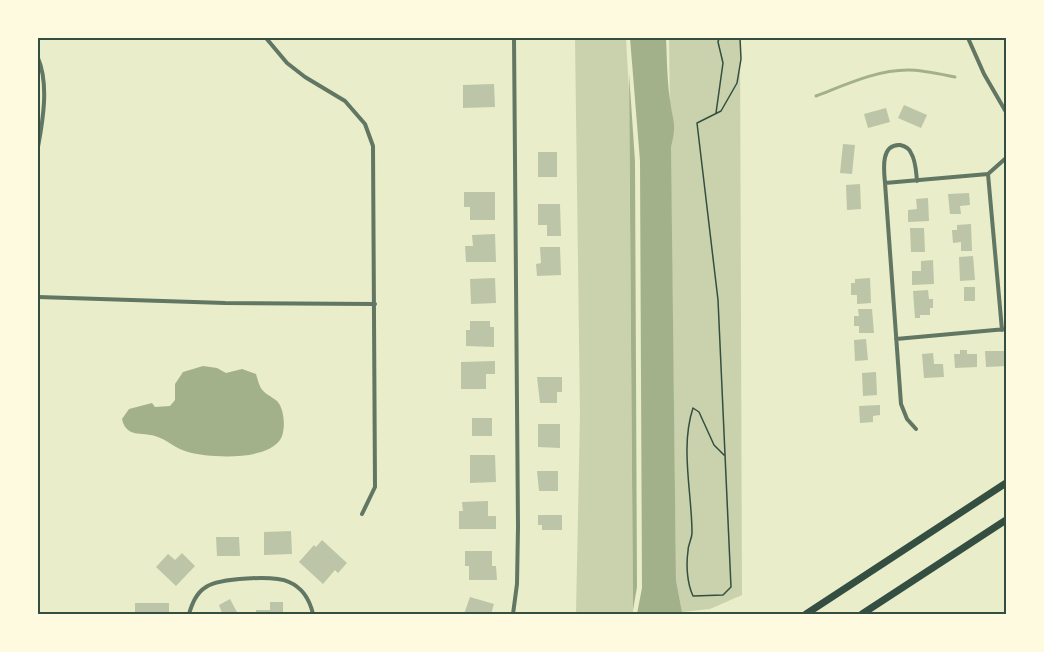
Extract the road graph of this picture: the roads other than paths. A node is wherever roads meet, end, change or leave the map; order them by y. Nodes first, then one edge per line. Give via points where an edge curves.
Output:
1 (266, 38) edge
2 (514, 38) edge
3 (968, 38) edge
4 (38, 58) edge
5 (1006, 112) edge
6 (38, 147) edge
7 (1006, 158) edge
8 (988, 174) junction
9 (917, 181) junction
10 (885, 183) junction
11 (38, 297) edge
12 (375, 304) junction
13 (1004, 330) edge
14 (896, 339) junction
15 (916, 429) dead end
16 (1006, 483) edge
17 (362, 514) dead end
18 (1006, 520) edge
19 (189, 615) edge
20 (314, 615) edge
21 (513, 615) edge
22 (806, 615) edge
23 (862, 615) edge

1 - 12 street via 288,63 345,101 365,124 375,165
2 - 21 street via 518,527
3 - 5 street
4 - 6 street via 43,81
7 - 8 street
8 - 9 street
8 - 13 street
9 - 10 street
9 - 10 street via 910,150 899,145 885,156
10 - 14 street
11 - 12 street
12 - 17 street via 375,487
13 - 14 street
14 - 15 street via 901,404
16 - 22 highway
18 - 23 highway
19 - 20 street via 203,588 217,581 238,579 289,582 301,590

